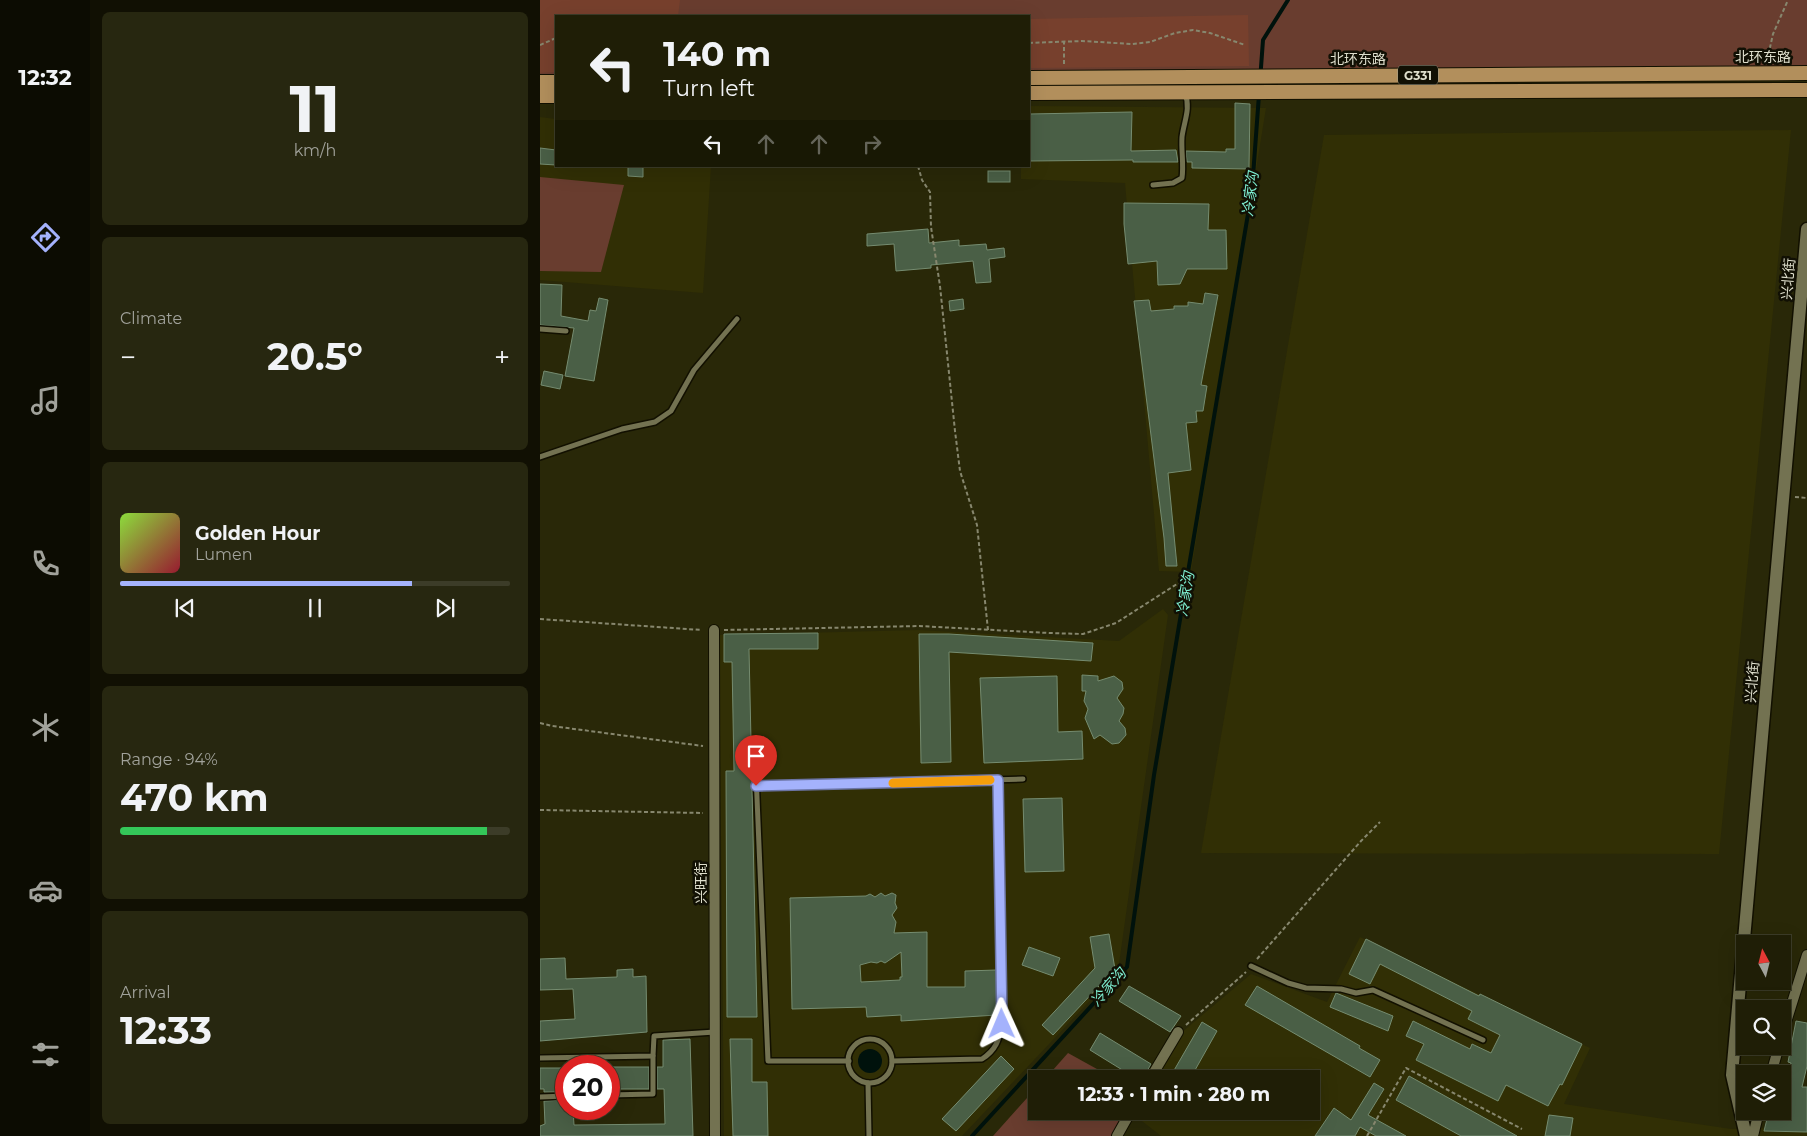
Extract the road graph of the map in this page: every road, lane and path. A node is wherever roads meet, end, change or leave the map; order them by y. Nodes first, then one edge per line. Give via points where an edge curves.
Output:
1 (1788, 0) edge
2 (555, 38) edge
3 (1064, 42) junction
4 (1030, 43) edge
5 (1245, 45) dead end
6 (540, 46) edge
7 (1807, 72) edge
8 (1765, 73) junction
9 (1030, 78) edge
10 (1064, 78) junction
11 (540, 82) edge
12 (555, 82) edge
13 (1807, 90) edge
14 (1030, 93) edge
15 (1185, 93) junction
16 (540, 96) edge
17 (555, 96) edge
18 (918, 167) edge
19 (1153, 185) dead end
20 (1807, 229) edge
21 (737, 319) dead end
22 (540, 329) edge
23 (566, 331) dead end
24 (540, 457) edge
25 (1192, 583) dead end
26 (540, 619) edge
27 (714, 630) junction
28 (988, 630) junction
29 (540, 723) edge
30 (714, 748) junction
31 (755, 750) dead end
32 (1023, 779) dead end
33 (998, 780) junction
34 (756, 786) junction
35 (540, 810) edge
36 (714, 813) junction
37 (1380, 822) dead end
38 (1807, 955) edge
39 (1251, 966) junction
40 (1791, 1006) edge
41 (715, 1032) junction
42 (1178, 1032) joint
43 (1484, 1040) dead end
44 (653, 1056) junction
45 (540, 1058) edge
46 (849, 1061) junction
47 (892, 1061) junction
48 (1155, 1070) edge
49 (868, 1083) junction
50 (620, 1095) edge
51 (555, 1096) edge
52 (540, 1097) edge
53 (1126, 1120) edge
54 (1757, 1120) edge
55 (1522, 1129) dead end
56 (715, 1136) edge
57 (869, 1136) edge
58 (1116, 1136) edge
59 (1367, 1136) edge
60 (1746, 1136) edge
61 (1753, 1136) edge

1 - 8 path via 1773,34
2 - 6 path
3 - 4 path
3 - 5 path via 1132,44 1193,30
3 - 10 path
7 - 8 highway, 北环东路 / G331
8 - 10 highway, 北环东路 / G331
9 - 10 highway, 北环东路 / G331
11 - 12 highway
13 - 15 highway, G331
14 - 15 highway, G331
15 - 19 lane via 1188,101 1182,135 1182,178 1173,183
16 - 17 highway
18 - 28 path via 930,192 931,227 954,431 960,471 977,526
20 - 60 street, 兴北街 via 1732,1075
21 - 24 lane via 694,370 671,411 655,422 622,429
22 - 23 lane
25 - 28 path via 1177,584 1116,622 1083,634
26 - 27 path
27 - 28 path via 918,626
27 - 30 street, 兴旺街
29 - 30 path
30 - 36 street, 兴旺街
31 - 34 lane
32 - 33 lane
33 - 34 lane
33 - 47 lane via 1002,1024 999,1042 982,1058
34 - 46 lane via 768,1062
35 - 36 path
36 - 41 street, 兴旺街
37 - 39 path
38 - 40 street
39 - 42 path
39 - 43 lane via 1306,988 1356,993 1373,990
41 - 44 lane via 654,1036
41 - 56 street, 兴旺街
42 - 48 street
44 - 45 lane
44 - 50 lane via 653,1094
46 - 47 lane via 851,1050 869,1039 888,1048
46 - 49 lane via 855,1077
47 - 49 lane via 891,1068 882,1079
49 - 57 lane
51 - 52 lane
53 - 58 street
54 - 61 street
55 - 59 path via 1406,1068

